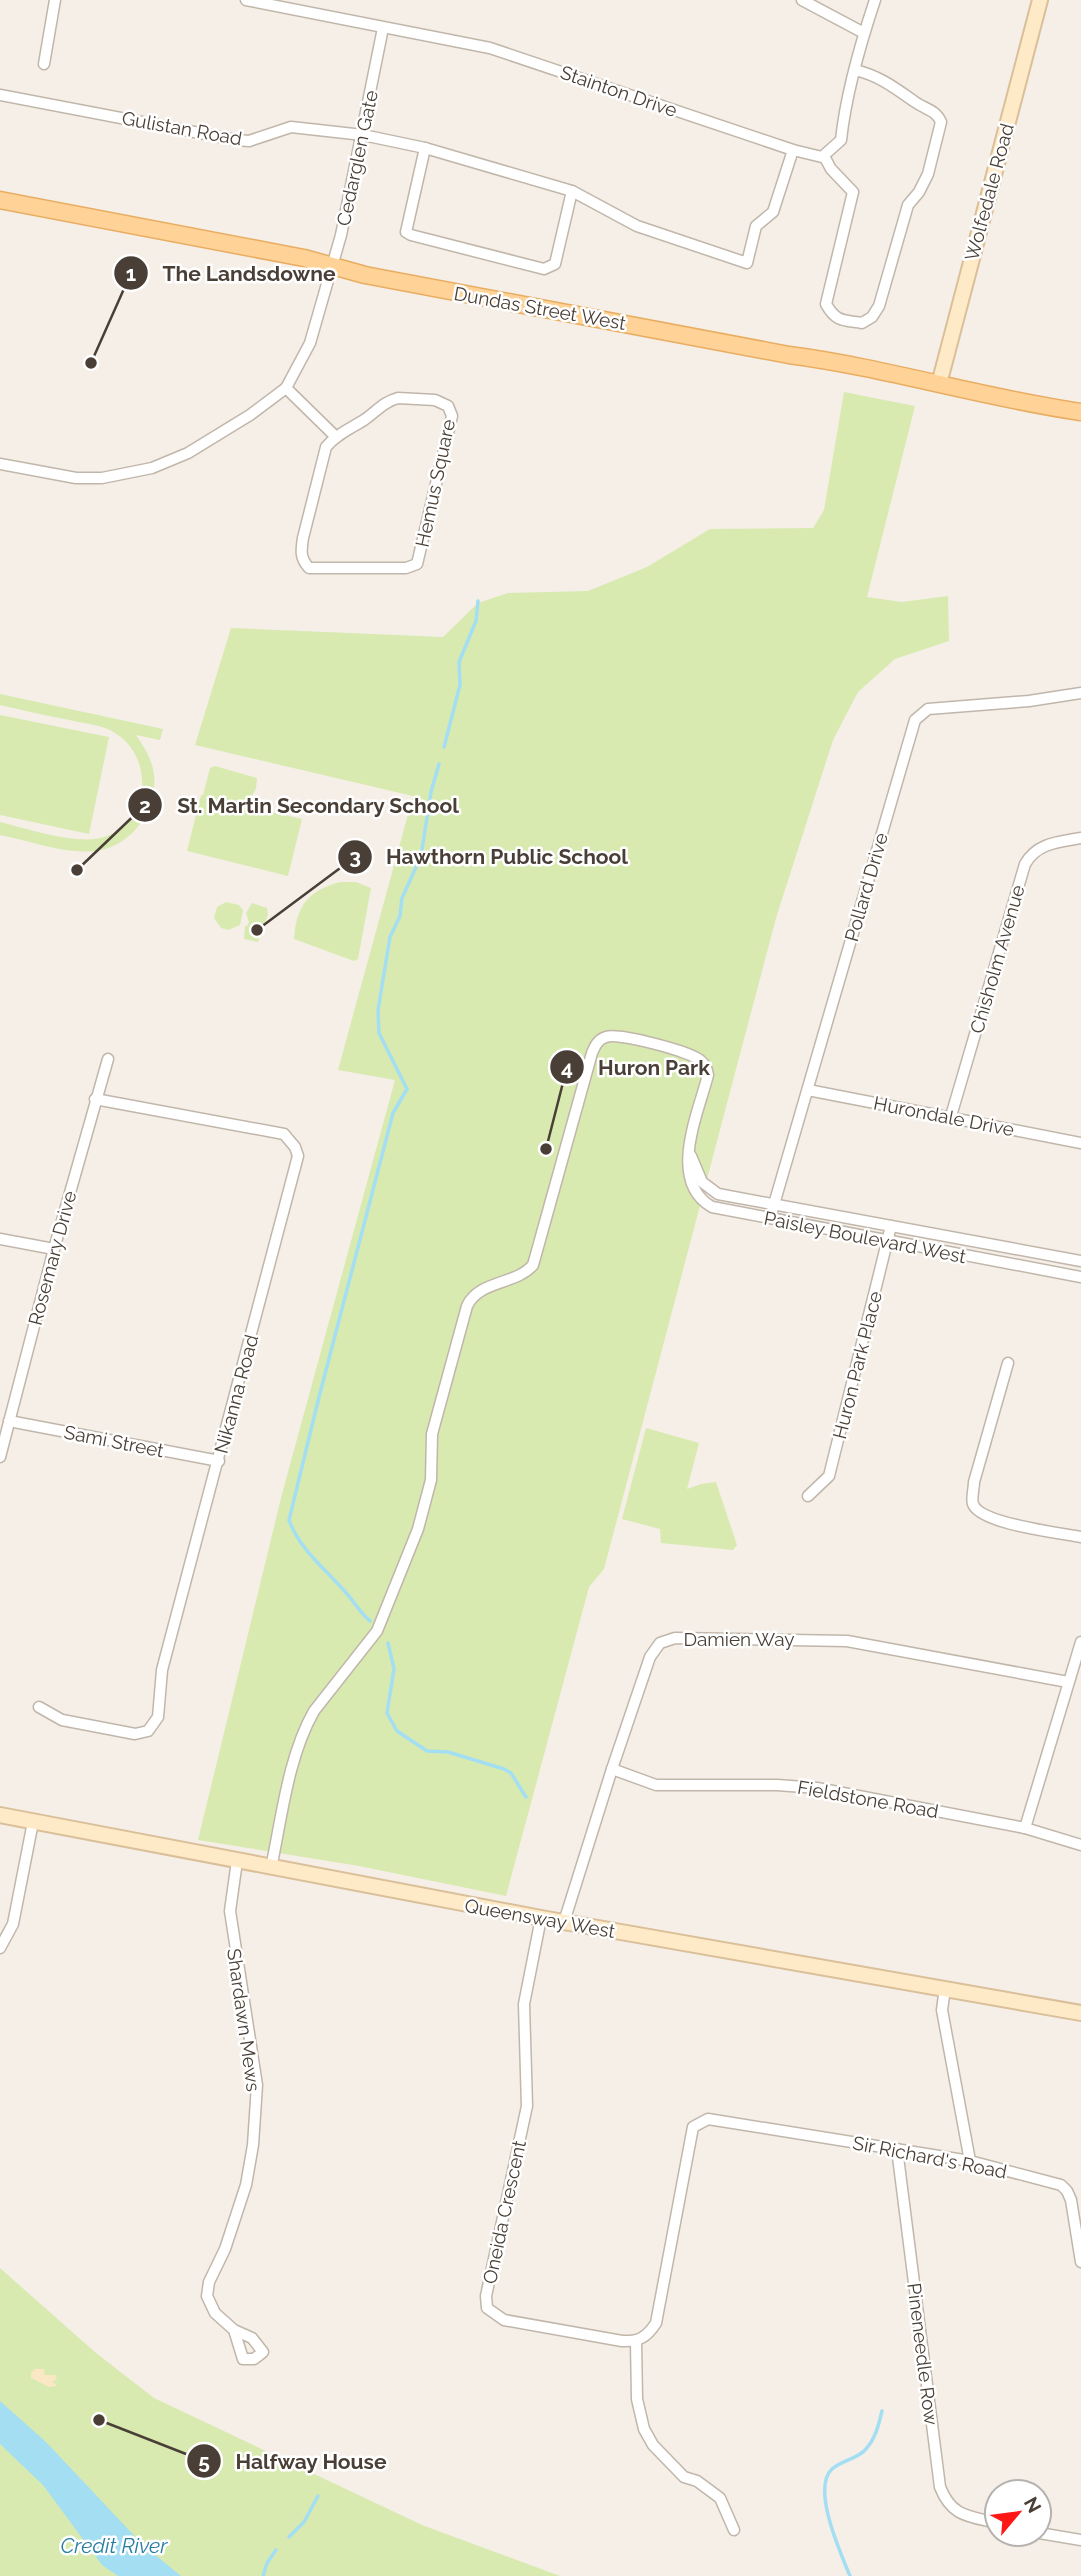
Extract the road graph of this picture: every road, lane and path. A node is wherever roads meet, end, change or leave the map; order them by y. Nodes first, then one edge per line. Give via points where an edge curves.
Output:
1 (55, 0) edge
2 (246, 0) edge
3 (802, 0) edge
4 (875, 0) edge
5 (1040, 0) edge
6 (383, 28) junction
7 (864, 33) junction
8 (44, 64) dead end
9 (855, 70) junction
10 (0, 94) edge
11 (363, 135) junction
12 (425, 149) junction
13 (793, 150) junction
14 (824, 156) junction
15 (572, 191) junction
16 (0, 200) edge
17 (332, 266) junction
18 (939, 384) junction
19 (286, 388) junction
20 (1081, 412) edge
21 (335, 436) junction
22 (0, 464) edge
23 (1081, 693) edge
24 (1081, 838) edge
25 (108, 1059) dead end
26 (807, 1090) junction
27 (95, 1099) junction
28 (951, 1116) junction
29 (1081, 1143) edge
30 (690, 1153) junction
31 (773, 1204) junction
32 (770, 1218) junction
33 (891, 1226) junction
34 (0, 1240) edge
35 (888, 1242) junction
36 (54, 1249) junction
37 (1081, 1261) edge
38 (1081, 1277) edge
39 (1008, 1363) dead end
40 (9, 1421) junction
41 (0, 1457) edge
42 (219, 1461) junction
43 (808, 1496) dead end
44 (1081, 1537) edge
45 (1081, 1642) edge
46 (1068, 1682) junction
47 (39, 1707) dead end
48 (611, 1769) junction
49 (0, 1815) edge
50 (33, 1822) junction
51 (1025, 1828) junction
52 (1081, 1844) edge
53 (237, 1861) junction
54 (271, 1868) junction
55 (541, 1918) junction
56 (564, 1922) junction
57 (0, 1948) edge
58 (945, 1988) junction
59 (1081, 2013) edge
60 (897, 2149) junction
61 (970, 2161) junction
62 (1081, 2262) edge
63 (234, 2330) dead end
64 (636, 2342) junction
65 (983, 2519) edge
66 (734, 2530) dead end
67 (1053, 2535) edge
68 (1081, 2540) edge

1 - 8 street
2 - 6 street, Stainton Drive
3 - 7 street
4 - 7 street
5 - 18 street, Wolfedale Road
6 - 11 street, Cedarglen Gate
6 - 13 street, Stainton Drive via 490,48
7 - 9 street
9 - 14 street via 841,140
9 - 14 street via 894,85 938,114 941,122 928,174 908,205 880,306 862,323 832,316 826,303 853,192
10 - 11 street, Gulistan Road via 236,140 249,141 291,127
11 - 12 street, Gulistan Road
11 - 17 street, Cedarglen Gate
12 - 15 street, Gulistan Road
12 - 15 street via 406,232 411,234 544,268 555,264
13 - 14 street, Stainton Drive
13 - 15 street, Gulistan Road via 773,212 756,226 747,263 636,226
16 - 17 main road, Dundas Street West
17 - 18 main road, Dundas Street West
17 - 19 street, Cedarglen Gate via 310,343
18 - 20 main road, Dundas Street West
19 - 21 street
19 - 22 street, Cedarglen Gate via 188,453 152,468 76,478
21 - 21 street, Hemus Square via 326,447 316,482 303,538 303,562 319,569 417,565 452,416 448,406 435,400 388,400
23 - 26 street, Pollard Drive via 928,709 915,720
24 - 28 street, Chisholm Avenue via 1032,851 1025,864
25 - 27 street, Rosemary Drive
26 - 28 street, Hurondale Drive
26 - 31 street, Pollard Drive
27 - 36 street, Rosemary Drive
27 - 42 street, Nikanna Road via 284,1134 295,1147 298,1156
28 - 29 street, Hurondale Drive
30 - 31 street, Paisley Boulevard West via 698,1175 712,1191
30 - 32 street, Paisley Boulevard West via 689,1178 703,1201 721,1210
30 - 54 street, Paisley Boulevard West via 708,1075 701,1060 620,1035 599,1041 537,1257 530,1270 478,1292 469,1302 432,1434 431,1480 418,1529 377,1631 307,1724
31 - 32 street, Pollard Drive
31 - 33 street, Paisley Boulevard West
32 - 35 street, Paisley Boulevard West
33 - 35 street, Huron Park Place
33 - 37 street, Paisley Boulevard West
34 - 36 street
35 - 38 street, Paisley Boulevard West
35 - 43 street, Huron Park Place via 829,1476
36 - 40 street, Rosemary Drive
39 - 44 street via 972,1503 981,1514 996,1520
40 - 41 street, Rosemary Drive
40 - 42 street, Sami Street
42 - 47 street, Nikanna Road via 162,1670 153,1727 135,1734 62,1720
45 - 46 street
46 - 48 street, Damien Way via 847,1641 675,1638 660,1643 650,1657
46 - 51 street
48 - 51 street, Fieldstone Road via 656,1785 817,1788
48 - 56 street, Damien Way
49 - 50 street, Queensway West
50 - 53 street, Queensway West
50 - 57 street via 13,1924
51 - 52 street, Fieldstone Road
53 - 54 street, Queensway West
53 - 63 street, Shardawn Mews via 230,1919 257,2085 253,2145 246,2185 207,2296 215,2313
54 - 55 street, Queensway West
55 - 56 street, Queensway West
55 - 64 street, Oneida Crescent via 524,2004 527,2106 487,2308 505,2320
56 - 58 street, Queensway West
58 - 59 street, Queensway West
58 - 61 street via 942,2010
60 - 61 street, Sir Richard's Road
60 - 64 street, Sir Richard's Road via 708,2119 693,2127 656,2323
60 - 65 street, Pineneedle Row via 940,2487 955,2511
61 - 62 street, Sir Richard's Road via 1061,2185 1070,2200
64 - 66 street via 637,2399 644,2429 684,2477 720,2498
67 - 68 street

